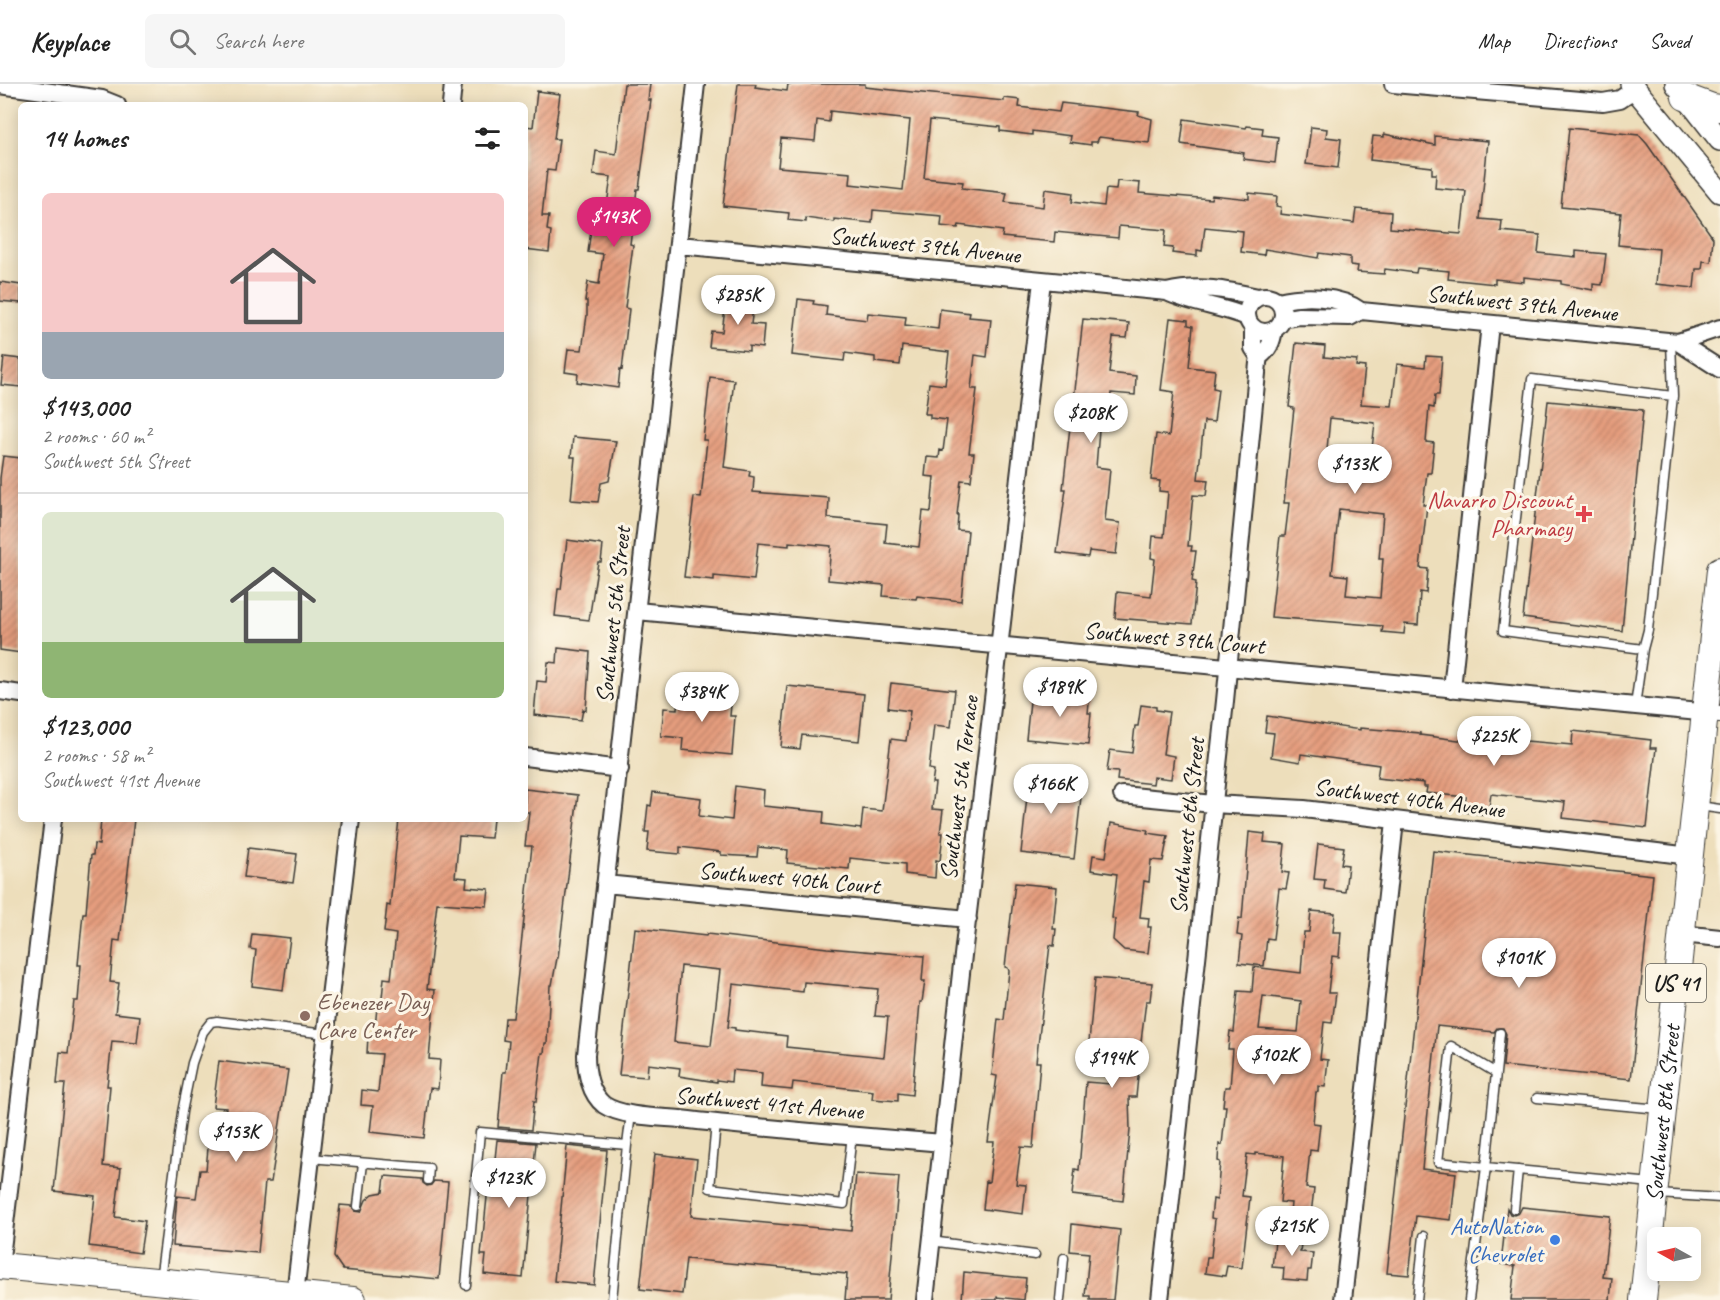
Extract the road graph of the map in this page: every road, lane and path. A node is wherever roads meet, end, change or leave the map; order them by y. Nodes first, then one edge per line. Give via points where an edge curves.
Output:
1 (453, 84) edge
2 (696, 84) edge
3 (1393, 84) edge
4 (0, 85) edge
5 (1633, 86) edge
6 (1681, 91) edge
7 (110, 102) edge
8 (451, 102) edge
9 (1720, 108) edge
10 (1720, 140) edge
11 (1720, 192) edge
12 (679, 245) junction
13 (1042, 281) junction
14 (1167, 292) junction
15 (1258, 297) junction
16 (1278, 301) junction
17 (1361, 311) junction
18 (1250, 322) junction
19 (1490, 324) junction
20 (1278, 325) junction
21 (1720, 328) edge
22 (1674, 342) junction
23 (1258, 357) junction
24 (1720, 369) edge
25 (1673, 396) junction
26 (1720, 570) edge
27 (1718, 603) edge
28 (637, 611) junction
29 (999, 645) junction
30 (1643, 649) junction
31 (1227, 666) junction
32 (1452, 689) junction
33 (0, 691) edge
34 (18, 693) edge
35 (1635, 706) junction
36 (1713, 713) edge
37 (528, 757) edge
38 (620, 769) junction
39 (1122, 795) dead end
40 (1213, 804) junction
41 (1708, 807) edge
42 (1395, 821) junction
43 (53, 822) edge
44 (351, 822) edge
45 (1690, 856) junction
46 (605, 884) junction
47 (968, 919) junction
48 (1682, 934) junction
49 (1720, 938) edge
50 (1500, 1033) dead end
51 (326, 1034) junction
52 (1496, 1073) junction
53 (596, 1096) joint
54 (1537, 1098) dead end
55 (1663, 1110) junction
56 (631, 1114) junction
57 (716, 1123) junction
58 (852, 1135) junction
59 (943, 1143) junction
60 (627, 1144) junction
61 (310, 1158) junction
62 (363, 1163) junction
63 (6, 1166) edge
64 (1486, 1167) junction
65 (1518, 1170) junction
66 (428, 1180) dead end
67 (1655, 1189) junction
68 (4, 1194) edge
69 (1720, 1198) edge
70 (358, 1206) dead end
71 (1514, 1209) dead end
72 (3, 1215) edge
73 (1424, 1236) dead end
74 (931, 1241) junction
75 (1035, 1255) dead end
76 (1064, 1258) dead end
77 (4, 1269) edge
78 (159, 1282) junction
79 (466, 1285) dead end
80 (295, 1294) junction
81 (353, 1300) edge
82 (612, 1300) edge
83 (925, 1300) edge
84 (1060, 1300) edge
85 (1160, 1300) edge
86 (1343, 1300) edge
87 (1417, 1300) edge
88 (1468, 1300) edge
89 (1643, 1300) edge

1 - 8 street
2 - 12 street, Southwest 5th Street
3 - 5 street via 1603,102 1620,99
4 - 7 street
5 - 11 street
6 - 9 main road via 1712,108
6 - 10 street
12 - 13 street, Southwest 39th Avenue
12 - 28 street, Southwest 5th Street
13 - 14 street, Southwest 39th Avenue
13 - 29 street, Southwest 5th Terrace
14 - 15 street, Southwest 39th Avenue via 1185,287
14 - 18 street, Southwest 39th Avenue via 1183,300 1229,309
15 - 16 street, Southwest 39th Avenue via 1270,296
15 - 18 street via 1249,306
16 - 17 street, Southwest 39th Avenue via 1336,300
16 - 20 street via 1283,309
17 - 19 street, Southwest 39th Avenue
17 - 20 street, Southwest 39th Avenue via 1350,317 1299,316
18 - 20 street, Southwest 39th Avenue via 1262,332
18 - 23 street, Southwest 6th Street
19 - 22 street, Southwest 39th Avenue
19 - 32 street
20 - 23 street, Southwest 6th Street via 1265,353
21 - 22 street, Southwest 39th Avenue
22 - 24 street, Southwest 39th Avenue
22 - 25 lane
23 - 31 street, Southwest 6th Street
25 - 30 lane
25 - 30 lane via 1532,379 1503,631
26 - 27 main road, Southwest 8th Street / US 41
27 - 36 main road, Southwest 8th Street / US 41
28 - 29 street, Southwest 39th Court
28 - 38 street, Southwest 5th Street
29 - 31 street, Southwest 39th Court
29 - 47 street, Southwest 5th Terrace
30 - 35 lane
31 - 32 street, Southwest 39th Court
31 - 40 street, Southwest 6th Street
32 - 35 street, Southwest 39th Court
33 - 34 street
35 - 36 street, Southwest 39th Court
36 - 41 main road, Southwest 8th Street / US 41
37 - 38 street
38 - 46 street, Southwest 5th Street
39 - 40 street, Southwest 40th Avenue
40 - 42 street, Southwest 40th Avenue via 1304,809
40 - 85 street, Southwest 6th Street
41 - 45 main road, Southwest 8th Street / US 41
42 - 45 street, Southwest 40th Avenue
42 - 86 street
43 - 63 street
44 - 51 street
45 - 48 main road, Southwest 8th Street / US 41
46 - 47 street, Southwest 40th Court
46 - 53 street, Southwest 5th Street via 586,1055 586,1070
47 - 59 street, Southwest 5th Terrace
48 - 49 street
48 - 55 main road, Southwest 8th Street / US 41
50 - 52 lane
51 - 61 street
51 - 78 lane via 217,1021 207,1026 192,1063 182,1112
52 - 64 lane
52 - 64 lane via 1451,1046 1438,1162
53 - 56 street, Southwest 41st Avenue via 612,1109
54 - 55 lane
55 - 67 main road, Southwest 8th Street / US 41
56 - 57 street, Southwest 41st Avenue
56 - 60 lane
57 - 58 street, Southwest 41st Avenue
57 - 58 lane via 710,1188 844,1204
58 - 59 street, Southwest 41st Avenue
59 - 74 street, Southwest 5th Terrace
60 - 79 lane via 480,1132
60 - 82 lane
61 - 62 lane
61 - 80 street
62 - 66 lane via 429,1168
62 - 70 lane
63 - 68 street
64 - 65 lane
64 - 88 lane
65 - 67 lane
65 - 71 lane
67 - 69 lane
67 - 89 main road, Southwest 8th Street / US 41
68 - 72 street
72 - 77 street
73 - 87 lane
74 - 75 lane
74 - 83 street, Southwest 5th Terrace
76 - 84 lane
77 - 78 main road
78 - 80 main road
80 - 81 main road

